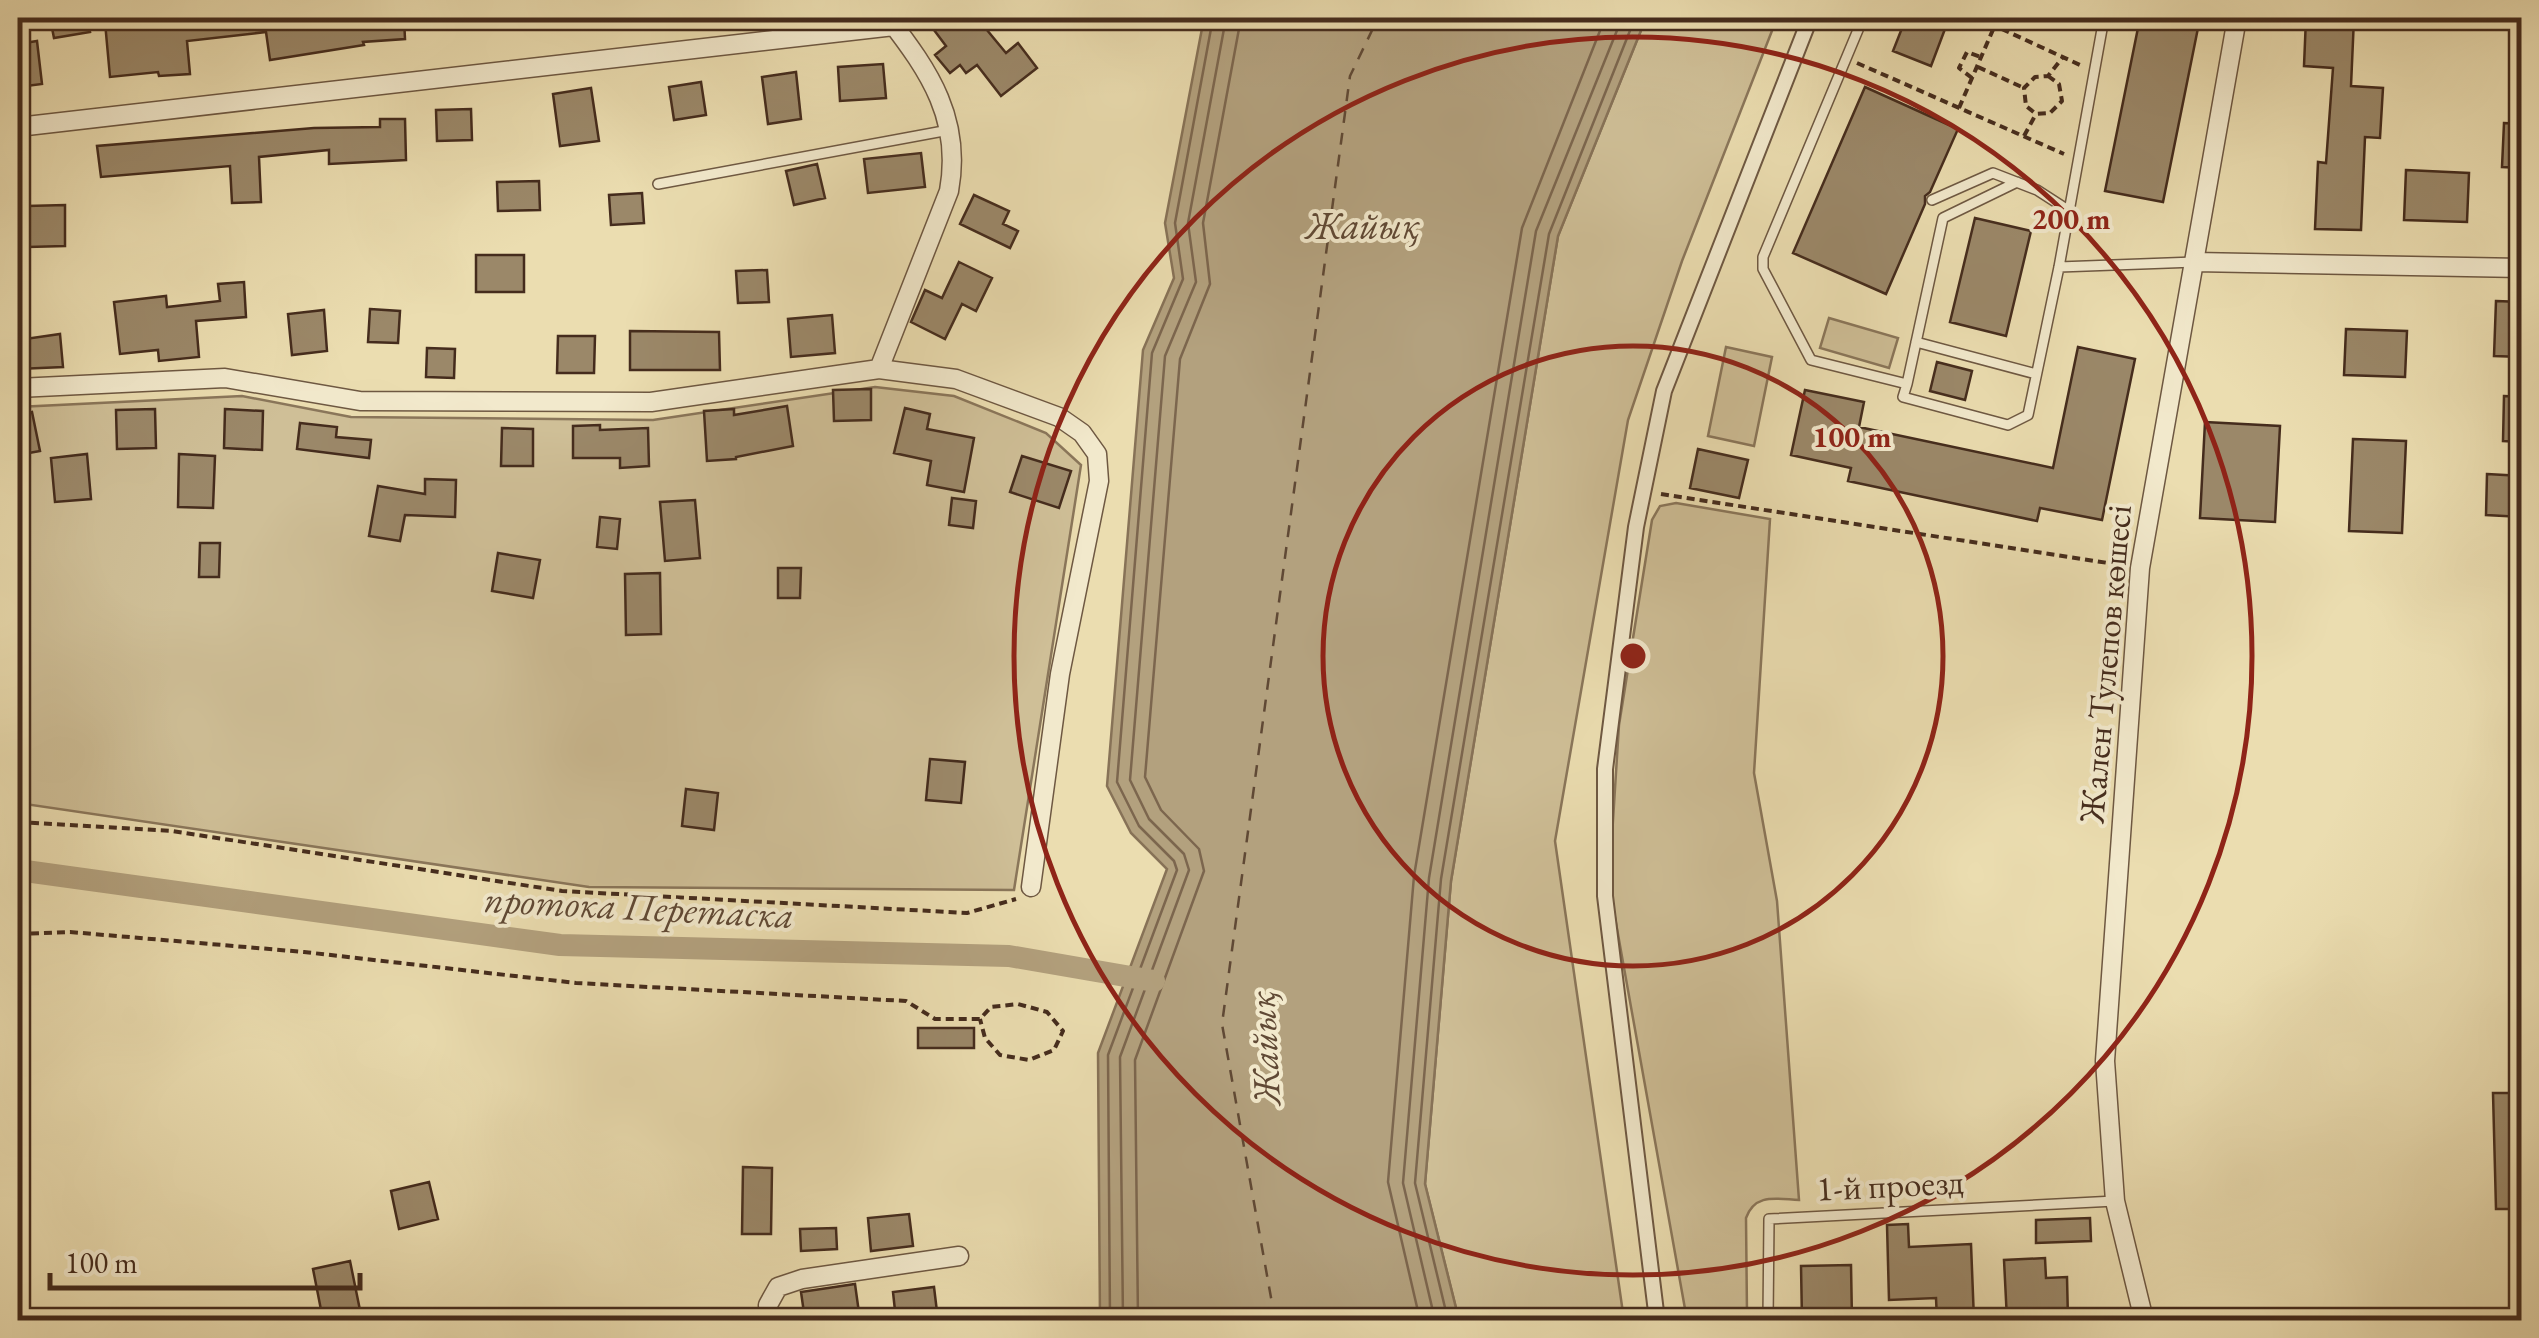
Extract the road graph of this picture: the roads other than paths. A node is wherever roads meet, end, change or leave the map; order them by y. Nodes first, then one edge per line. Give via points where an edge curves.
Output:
1 (1810, 18) edge
2 (1862, 18) edge
3 (2104, 18) edge
4 (2237, 18) edge
5 (891, 22) edge
6 (18, 127) edge
7 (952, 130) junction
8 (2016, 182) junction
9 (658, 184) dead end
10 (1932, 200) dead end
11 (2068, 210) junction
12 (2195, 262) junction
13 (2059, 267) junction
14 (2522, 268) edge
15 (1916, 342) junction
16 (878, 369) junction
17 (2036, 374) junction
18 (1907, 384) junction
19 (18, 388) edge
20 (1031, 887) road end
21 (2115, 1201) junction
22 (959, 1256) dead end
23 (769, 1320) edge
24 (1657, 1320) edge
25 (1768, 1320) edge
26 (2144, 1320) edge

1 - 24 street via 1664,391 1605,769 1605,896
2 - 18 lane via 1763,269 1811,360
3 - 11 lane
4 - 12 street, Жален Тулепов көшесі
5 - 6 street
5 - 7 street via 928,76
7 - 9 lane
7 - 16 street via 949,191
8 - 10 lane via 1993,172
8 - 11 lane
8 - 15 lane via 1944,218
11 - 13 lane
12 - 13 lane
12 - 14 street
12 - 21 street, Жален Тулепов көшесі via 2140,568 2105,1060
13 - 17 lane
15 - 17 lane
15 - 18 lane
16 - 19 street via 651,402 360,401 225,378
16 - 20 street via 956,379 1059,417 1097,454 1099,481 1060,674
17 - 18 lane via 2028,415 2008,425 1902,396
21 - 25 lane, 1-й проезд via 1769,1218
21 - 26 street, Жален Тулепов көшесі
22 - 23 street via 778,1287

